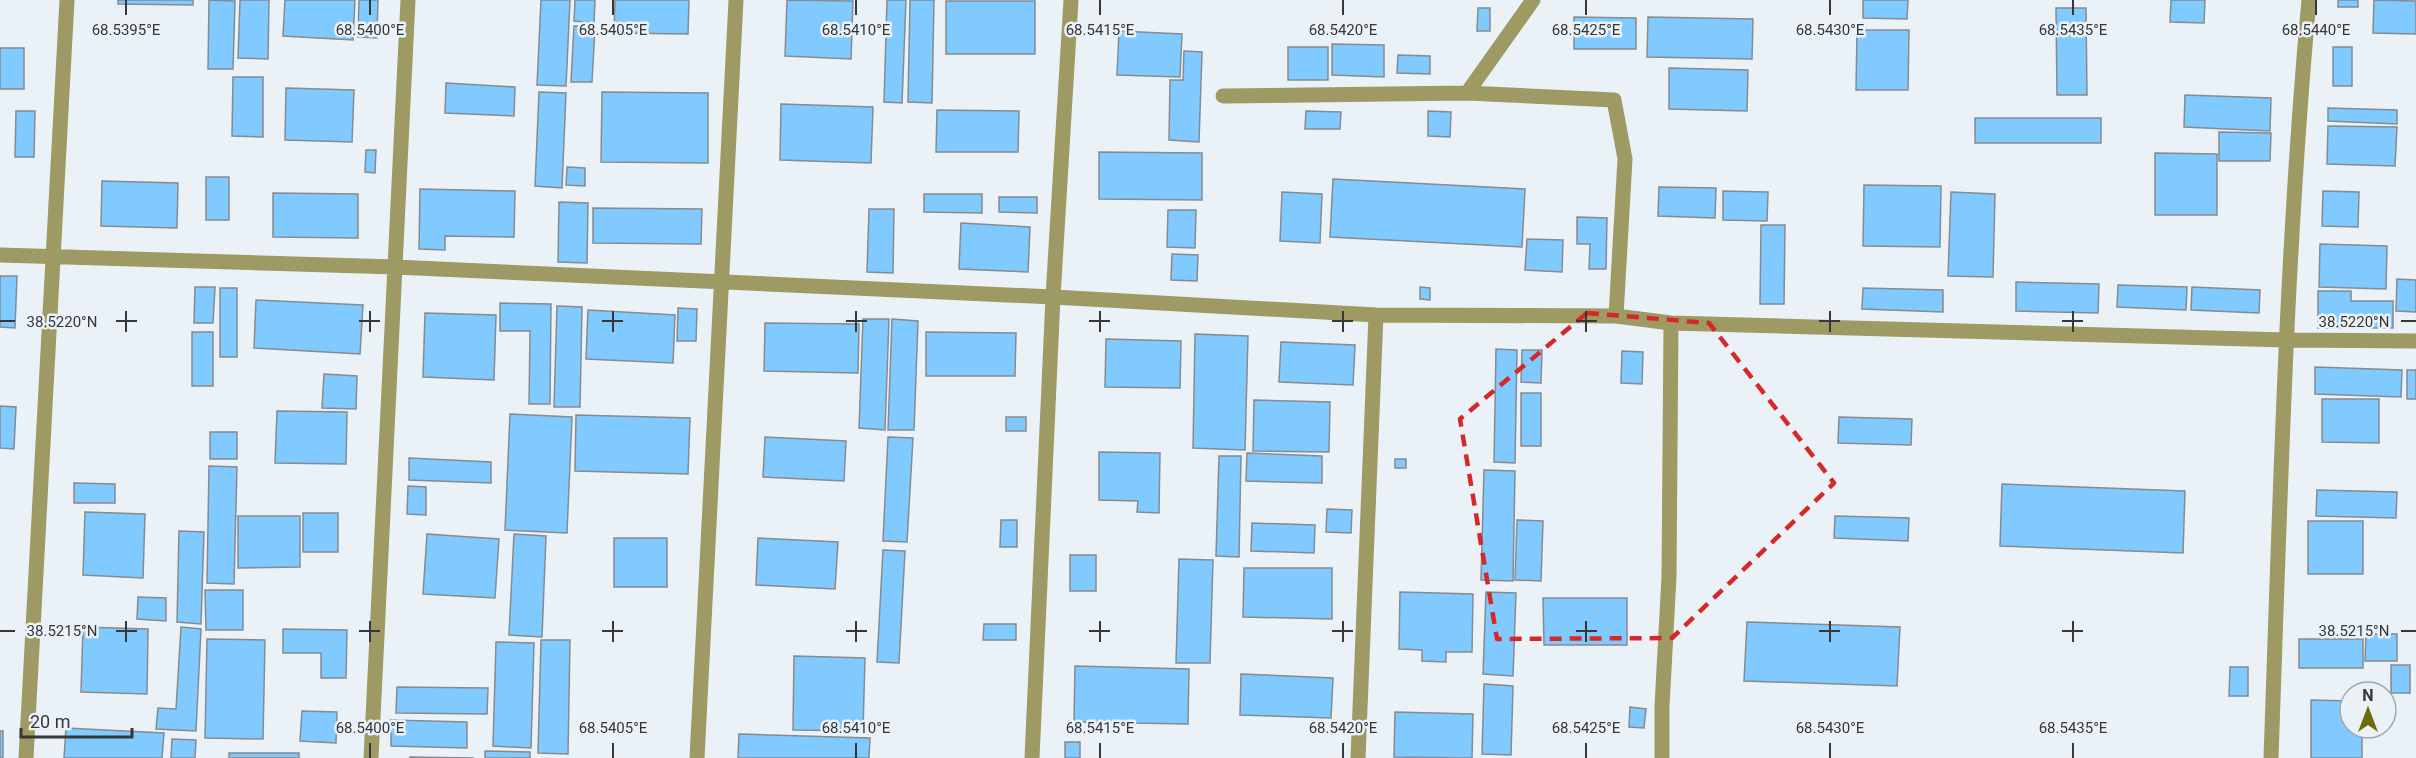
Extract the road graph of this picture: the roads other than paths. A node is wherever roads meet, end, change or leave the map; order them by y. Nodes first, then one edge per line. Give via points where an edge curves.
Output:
1 (67, 0) edge
2 (408, 0) edge
3 (736, 0) edge
4 (1071, 0) edge
5 (1533, 0) edge
6 (2309, 0) edge
7 (1467, 93) junction
8 (1223, 96) dead end
9 (0, 255) edge
10 (52, 258) junction
11 (395, 267) junction
12 (722, 283) junction
13 (1053, 297) junction
14 (1376, 315) junction
15 (1616, 316) junction
16 (1671, 322) junction
17 (2286, 340) junction
18 (2416, 341) edge
19 (26, 758) edge
20 (370, 758) edge
21 (697, 758) edge
22 (1032, 758) edge
23 (1358, 758) edge
24 (1662, 758) edge
25 (2271, 758) edge

1 - 10 street
2 - 11 street
3 - 12 street
4 - 13 street
5 - 7 street
6 - 17 street
7 - 8 street
7 - 15 street via 1614,100 1625,159
9 - 10 street
10 - 11 street
10 - 19 street
11 - 12 street
11 - 20 street
12 - 13 street
12 - 21 street
13 - 14 street
13 - 22 street
14 - 15 street
14 - 23 street
15 - 16 street
16 - 17 street
16 - 24 street via 1669,577
17 - 18 street
17 - 25 street

